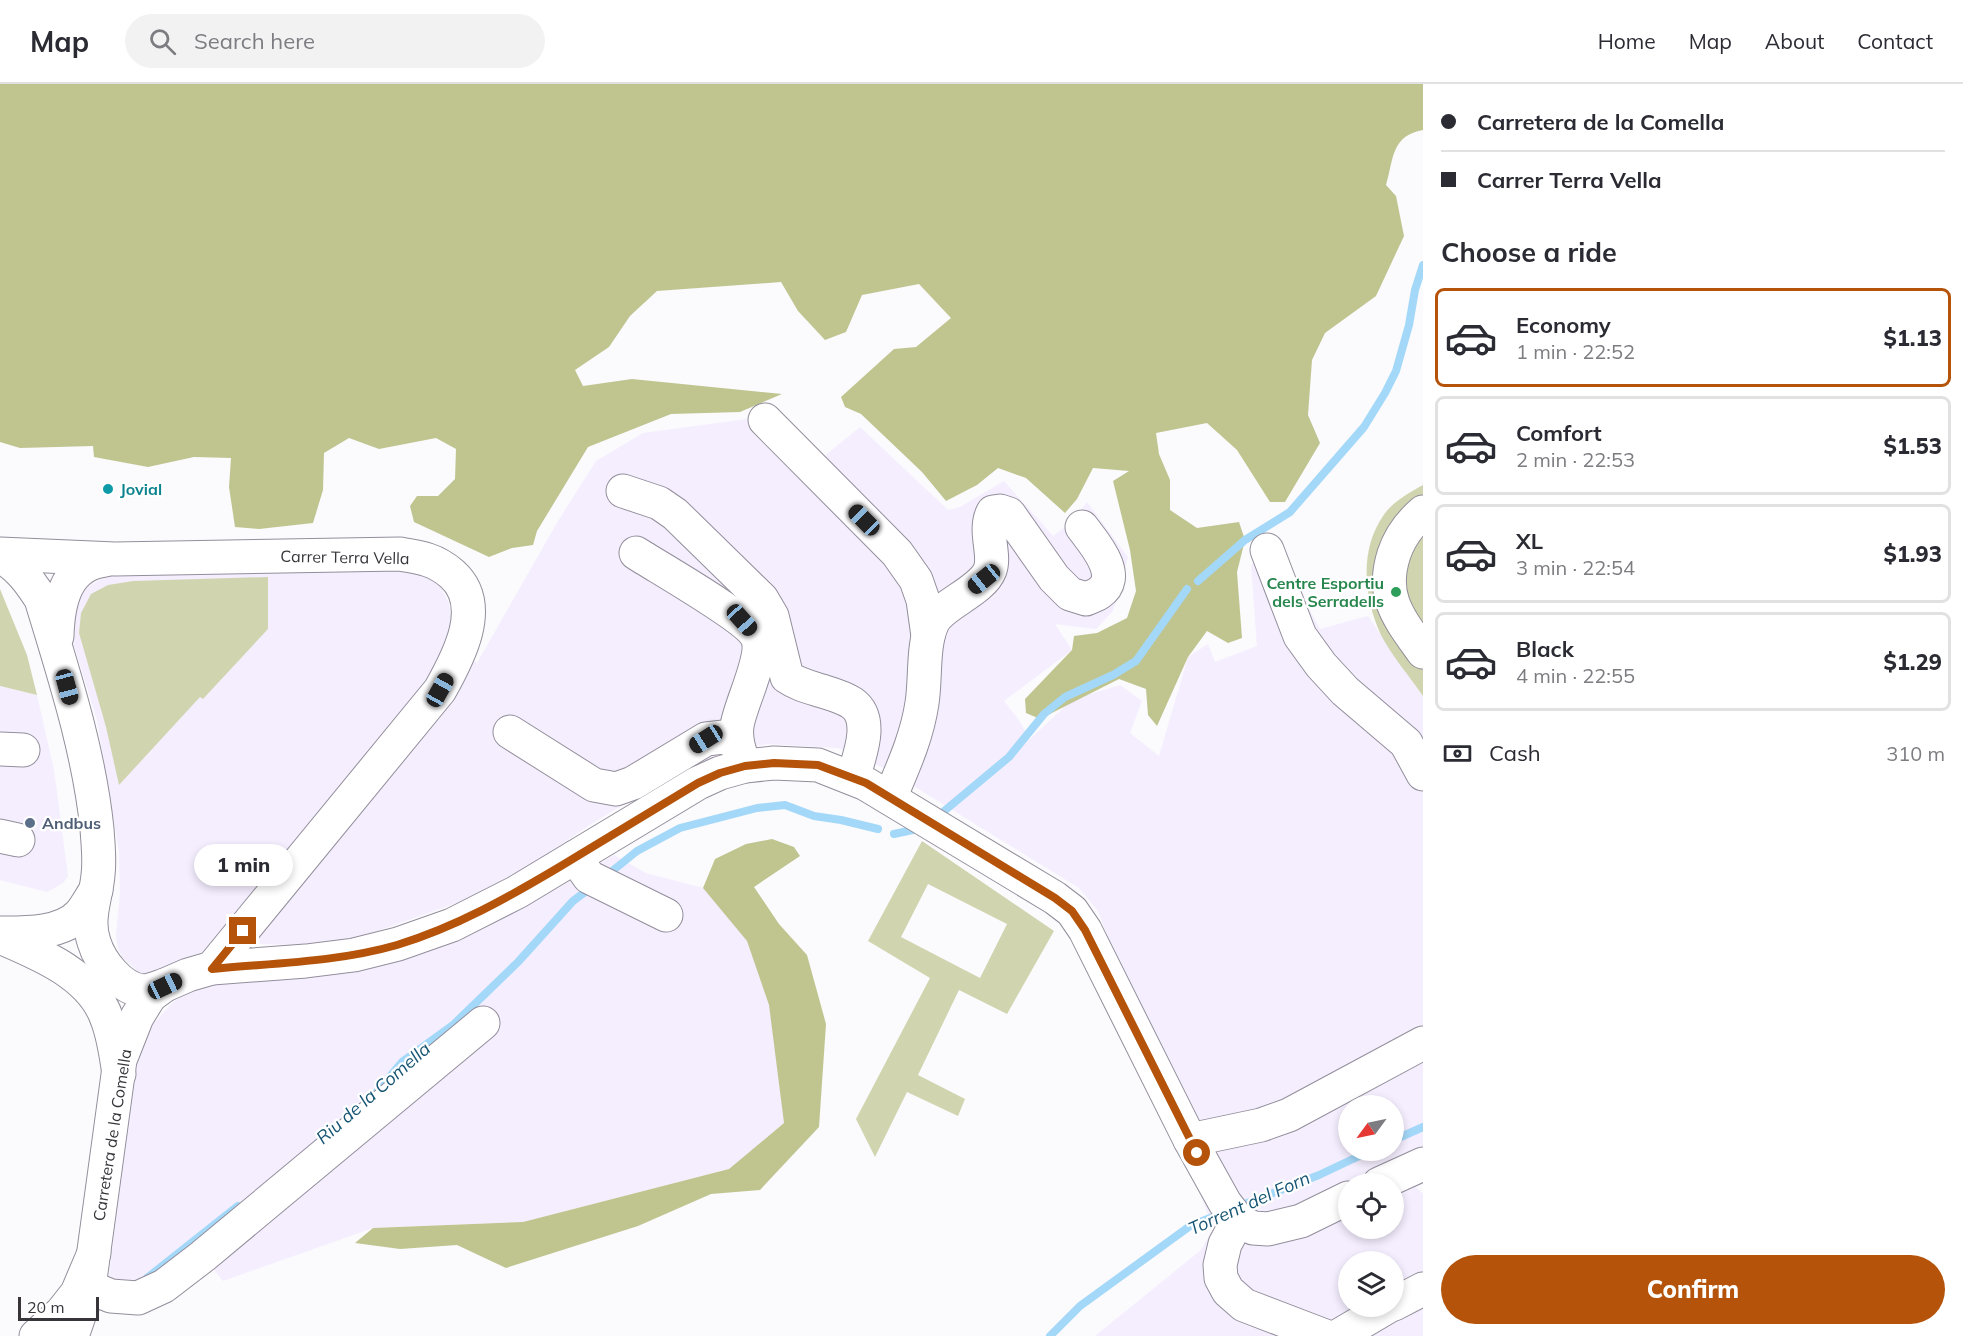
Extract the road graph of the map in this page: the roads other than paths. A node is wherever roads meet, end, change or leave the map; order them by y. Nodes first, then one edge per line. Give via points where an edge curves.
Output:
1 (765, 420) dead end
2 (623, 491) dead end
3 (1423, 512) edge
4 (1082, 527) dead end
5 (1268, 549) dead end
6 (636, 553) dead end
7 (0, 555) edge
8 (115, 559) junction
9 (928, 636) junction
10 (1423, 652) edge
11 (61, 665) junction
12 (510, 732) dead end
13 (741, 755) junction
14 (1423, 774) edge
15 (853, 778) junction
16 (890, 798) junction
17 (575, 857) junction
18 (96, 890) junction
19 (666, 915) dead end
20 (0, 933) edge
21 (0, 937) edge
22 (212, 969) junction
23 (165, 986) junction
24 (92, 994) junction
25 (483, 1023) dead end
26 (1423, 1043) edge
27 (119, 1074) junction
28 (1190, 1140) junction
29 (1423, 1164) edge
30 (1403, 1173) edge
31 (1338, 1203) edge
32 (1231, 1211) junction
33 (94, 1252) junction
34 (1423, 1289) edge
35 (1404, 1299) edge
36 (1370, 1317) edge
37 (76, 1318) edge
38 (36, 1336) edge
39 (1324, 1336) edge
40 (1338, 1336) edge

1 - 9 main road via 897,553 916,580
2 - 15 main road via 659,503 675,514 762,599 772,616 787,676 854,704 865,723
3 - 10 main road via 1407,526 1396,547 1389,570 1389,592 1401,620
4 - 9 main road via 1109,570 1101,592 1086,599 1070,594 1008,514 993,512 988,520 990,569 984,579 933,620
5 - 14 main road via 1300,636 1345,691 1406,743
6 - 13 main road via 742,620 758,637 759,652 737,726
7 - 8 main road, Carrer Terra Vella
7 - 11 main road via 28,579 41,600
8 - 11 main road via 81,567 68,582 59,604 56,635
8 - 22 main road, Carrer Terra Vella via 400,554 429,560 444,568 466,594 469,621 454,665 440,690
9 - 16 main road via 922,704 911,749
11 - 18 main road via 93,801 99,873
12 - 13 main road via 594,785 616,789 633,783 706,739 724,737
13 - 15 main road, Carretera de la Comella via 774,763 818,765
13 - 17 main road, Carretera de la Comella via 720,773
15 - 16 main road, Carretera de la Comella
16 - 28 main road, Carretera de la Comella via 1072,911
17 - 19 main road via 590,877
17 - 22 main road, Carretera de la Comella via 486,909 398,944 354,955
18 - 20 main road via 80,914 61,926 45,931
18 - 23 main road via 90,924 100,957 131,988 145,991
18 - 24 main road via 76,930 74,947 76,961
21 - 24 main road via 48,959 72,974
22 - 23 main road, Carretera de la Comella
23 - 27 main road, Carretera de la Comella via 150,996 136,1017 120,1060
24 - 27 main road via 107,1017
25 - 37 main road via 164,1286 138,1298 111,1296
26 - 28 main road via 1289,1115
27 - 33 main road, Carretera de la Comella
28 - 32 main road, Carretera de la Comella
29 - 30 main road
31 - 32 main road via 1301,1221 1268,1229 1253,1227
32 - 39 main road via 1220,1265 1228,1291 1244,1305
33 - 37 main road
33 - 38 main road via 77,1293
34 - 35 main road
36 - 40 main road

